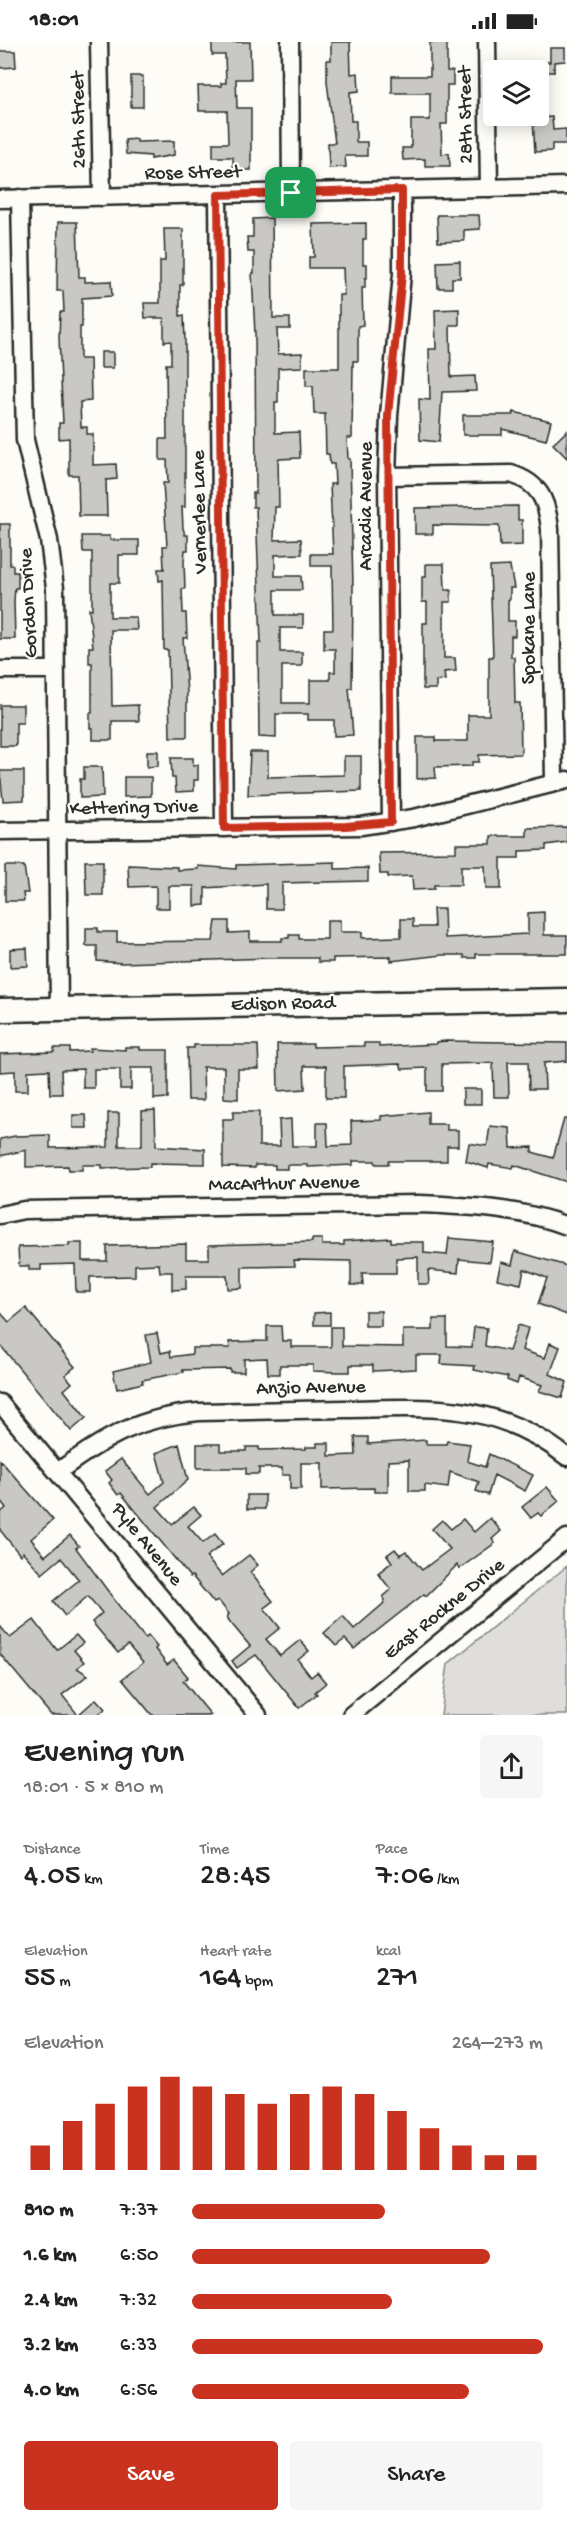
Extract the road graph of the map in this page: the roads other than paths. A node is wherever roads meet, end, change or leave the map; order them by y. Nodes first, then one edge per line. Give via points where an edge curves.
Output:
1 (99, 42) edge
2 (290, 42) edge
3 (487, 42) edge
4 (567, 186) edge
5 (489, 188) junction
6 (402, 190) junction
7 (291, 193) junction
8 (218, 195) junction
9 (102, 197) junction
10 (20, 198) junction
11 (0, 199) edge
12 (387, 476) junction
13 (0, 670) edge
14 (55, 670) junction
15 (560, 781) edge
16 (391, 822) junction
17 (224, 828) junction
18 (0, 831) edge
19 (57, 831) junction
20 (567, 1000) edge
21 (59, 1009) junction
22 (0, 1010) edge
23 (0, 1215) edge
24 (567, 1226) edge
25 (0, 1403) edge
26 (567, 1457) edge
27 (59, 1472) junction
28 (567, 1538) edge
29 (258, 1715) edge
30 (351, 1715) edge

1 - 9 street, 26th Street
2 - 7 street
3 - 5 street, 28th Street
4 - 5 street, Rose Street
5 - 6 street, Rose Street
6 - 7 street, Rose Street
6 - 12 street, Arcadia Avenue via 402,274 388,416
7 - 8 street, Rose Street
8 - 9 street, Rose Street
8 - 17 street, Vernerlee Lane
9 - 10 street, Rose Street
10 - 11 street, Rose Street
10 - 14 street, Gordon Drive via 22,409 29,461 52,563
12 - 15 street, Spokane Lane via 500,474 527,480 543,496 550,529
12 - 16 street, Arcadia Avenue
13 - 14 street
14 - 19 street, Gordon Drive
15 - 16 street, Kettering Drive
16 - 17 street, Kettering Drive
17 - 19 street, Kettering Drive
18 - 19 street, Kettering Drive
19 - 21 street, Gordon Drive
20 - 21 main road, Edison Road
21 - 22 main road, Edison Road
23 - 24 street, MacArthur Avenue via 24,1210 419,1204 515,1212
25 - 27 street, Pyle Avenue
26 - 27 street, Anzio Avenue via 512,1423 456,1409 199,1412 128,1428 99,1442
27 - 29 street, Pyle Avenue
28 - 30 street, East Rockne Drive

